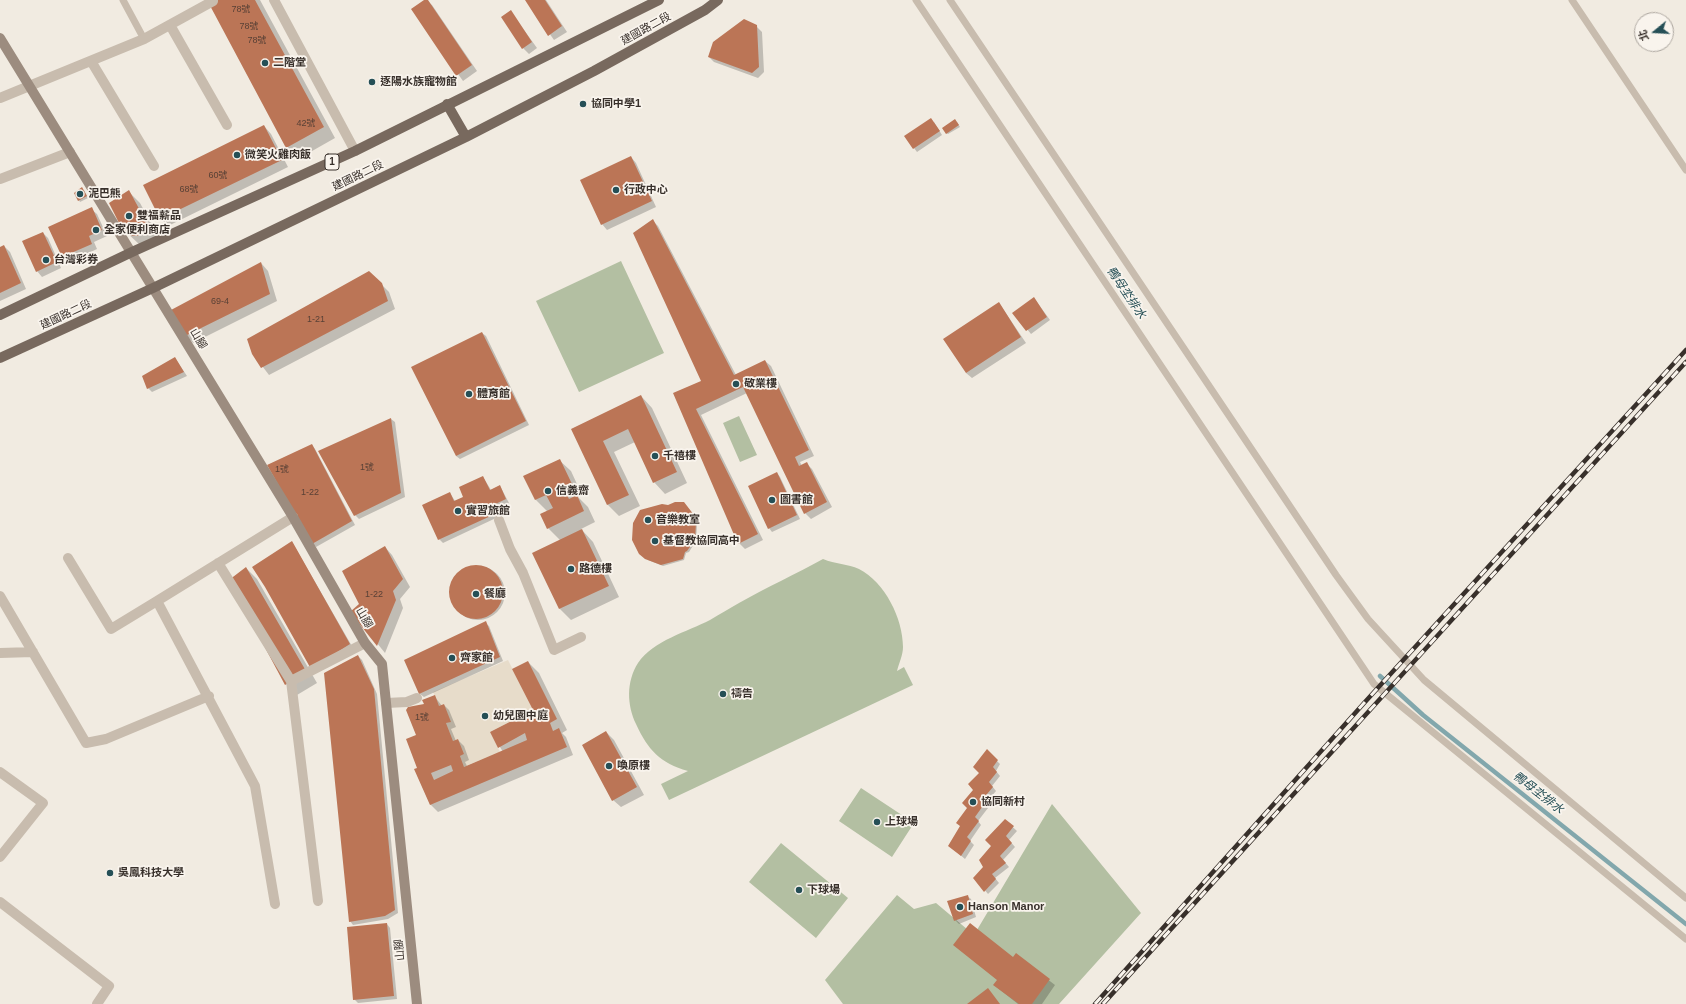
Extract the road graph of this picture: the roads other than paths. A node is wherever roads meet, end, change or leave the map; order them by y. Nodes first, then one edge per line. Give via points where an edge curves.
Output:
1 (123, 0) edge
2 (213, 0) edge
3 (274, 0) edge
4 (659, 0) edge
5 (718, 0) edge
6 (916, 0) edge
7 (950, 0) edge
8 (1572, 0) edge
9 (170, 25) junction
10 (0, 38) edge
11 (144, 39) junction
12 (91, 61) junction
13 (30, 87) junction
14 (0, 98) edge
15 (447, 104) junction
16 (227, 125) dead end
17 (466, 137) junction
18 (355, 151) junction
19 (70, 152) junction
20 (154, 166) dead end
21 (1686, 170) edge
22 (0, 179) edge
23 (132, 252) junction
24 (153, 288) junction
25 (0, 315) edge
26 (0, 358) edge
27 (293, 517) junction
28 (499, 520) dead end
29 (68, 558) dead end
30 (218, 563) junction
31 (0, 596) edge
32 (157, 601) junction
33 (581, 637) dead end
34 (365, 643) junction
35 (33, 652) junction
36 (0, 653) edge
37 (291, 681) junction
38 (209, 696) junction
39 (417, 698) dead end
40 (386, 703) junction
41 (0, 772) edge
42 (0, 857) edge
43 (1686, 898) edge
44 (318, 900) dead end
45 (0, 902) edge
46 (275, 904) dead end
47 (1686, 939) edge
48 (96, 1004) edge
49 (418, 1004) edge

1 - 11 lane
2 - 9 street
3 - 18 street
4 - 15 main road, 建國路二段 / 1
5 - 17 main road, 建國路二段 via 705,10 608,64
6 - 47 lane via 1374,684
7 - 43 lane via 1331,568 1368,619 1424,680
8 - 21 lane
9 - 11 street
9 - 16 street
10 - 13 street, 山腳
11 - 12 street
12 - 13 street
12 - 20 street
13 - 14 street
13 - 19 street, 山腳
15 - 17 main road
15 - 18 main road, 建國路二段 / 1
17 - 24 main road, 建國路二段
18 - 23 main road, 建國路二段 / 1
19 - 22 street
19 - 23 street, 山腳
23 - 24 street, 山腳
23 - 25 main road, 建國路二段 / 1
24 - 26 main road, 建國路二段
24 - 27 street, 山腳
27 - 30 street
27 - 34 street, 山腳
28 - 33 street via 554,650
29 - 32 street via 111,629
30 - 32 street
30 - 37 street
31 - 35 street
32 - 38 street
34 - 37 street
34 - 40 street, 山腳 via 382,664
35 - 36 street
35 - 38 street via 86,743 106,739
37 - 44 street
38 - 46 street via 255,786
39 - 40 street via 406,702
40 - 49 street, 山腳
41 - 42 street via 43,803
45 - 48 street via 109,986

